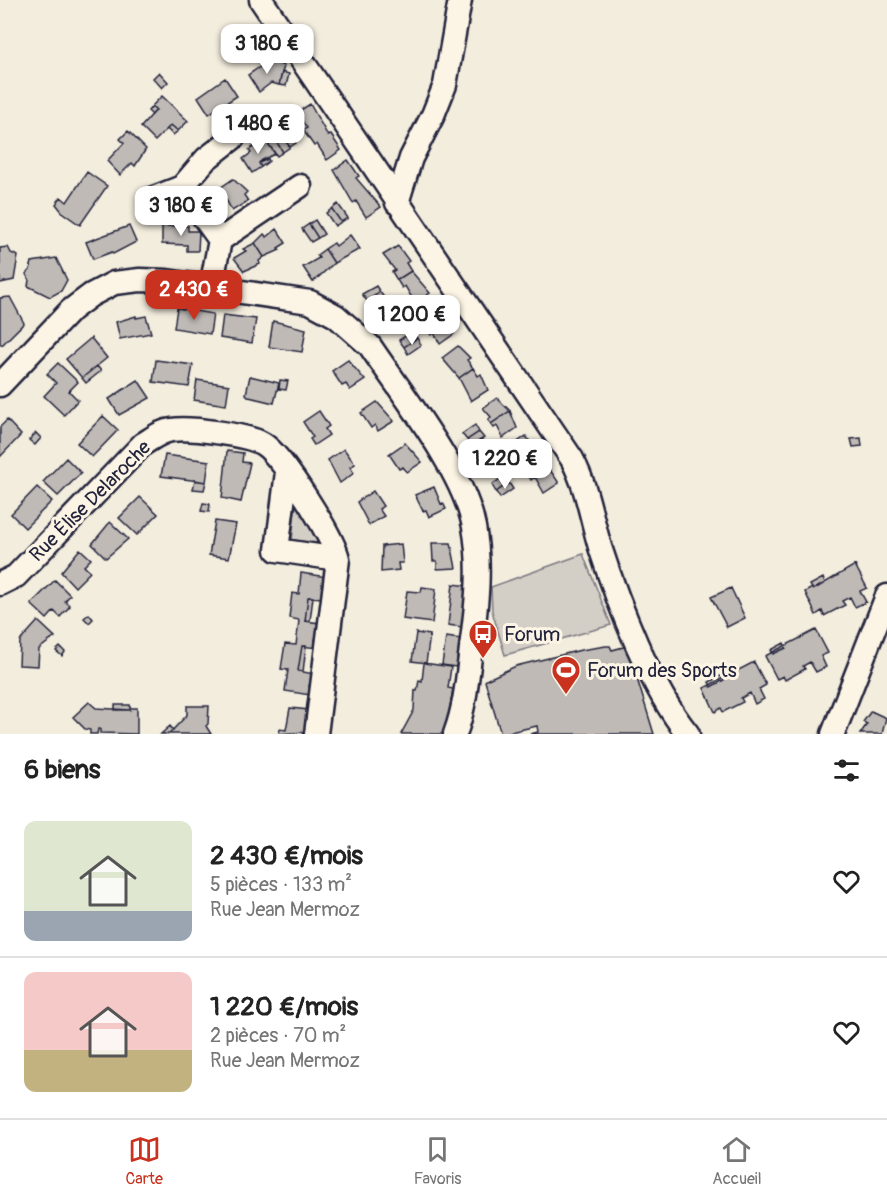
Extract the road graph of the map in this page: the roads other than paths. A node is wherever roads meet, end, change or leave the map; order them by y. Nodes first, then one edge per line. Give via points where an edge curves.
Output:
1 (261, 0) edge
2 (460, 0) edge
3 (233, 138) dead end
4 (300, 186) dead end
5 (182, 187) junction
6 (151, 198) dead end
7 (397, 203) junction
8 (220, 240) junction
9 (211, 287) junction
10 (0, 385) edge
11 (287, 472) junction
12 (338, 559) junction
13 (0, 584) edge
14 (887, 596) edge
15 (316, 734) edge
16 (455, 734) edge
17 (688, 734) edge
18 (833, 734) edge

1 - 7 street
2 - 7 street via 445,85 411,158
3 - 5 street via 206,159
4 - 8 street
5 - 6 street
5 - 8 street
7 - 17 street via 572,459 585,490 587,524 662,699
8 - 9 street
9 - 10 street via 167,280 114,283 71,310
9 - 16 street via 310,302 354,330 370,346 453,470 487,557 478,588
11 - 12 street, Rue Élise Delaroche via 328,533
11 - 12 street via 277,550
11 - 13 street, Rue Élise Delaroche via 264,444 251,439 181,429 159,434 143,444 16,576
12 - 15 street, Rue Élise Delaroche
14 - 18 street

